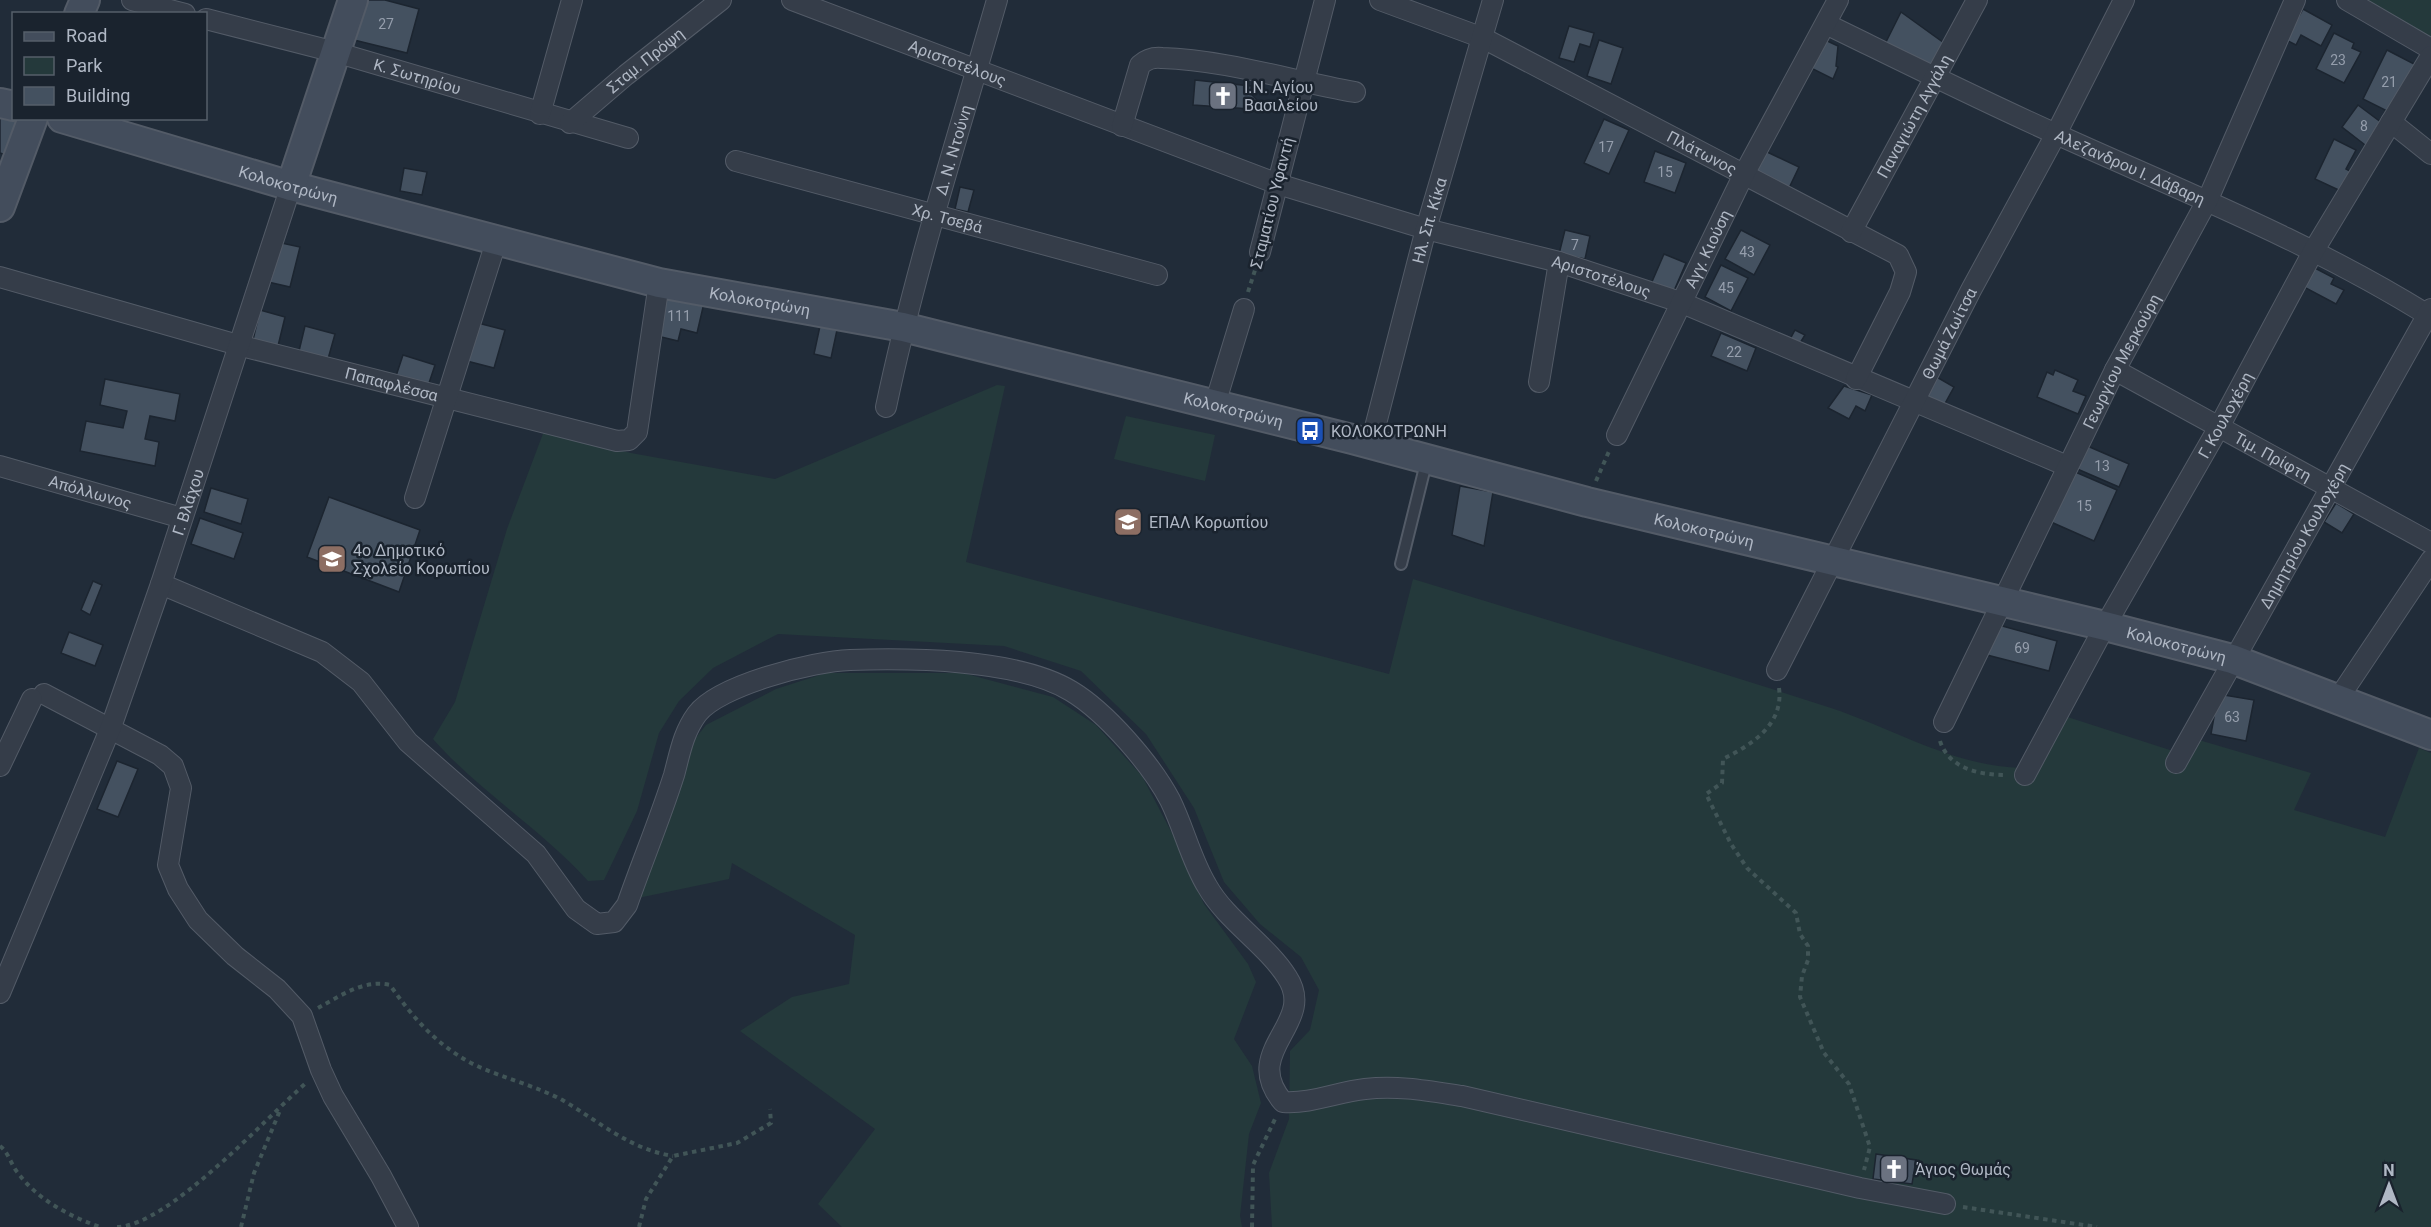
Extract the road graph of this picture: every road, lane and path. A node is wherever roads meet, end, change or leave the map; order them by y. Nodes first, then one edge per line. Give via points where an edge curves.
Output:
1 (132, 0) edge
2 (353, 0) edge
3 (572, 0) edge
4 (721, 0) edge
5 (792, 0) edge
6 (997, 0) edge
7 (1325, 0) edge
8 (1380, 0) edge
9 (1492, 0) edge
10 (1838, 0) edge
11 (1977, 0) edge
12 (2124, 0) edge
13 (2295, 0) edge
14 (2347, 0) edge
15 (177, 12) edge
16 (207, 19) edge
17 (1826, 24) junction
18 (1483, 38) junction
19 (2431, 49) edge
20 (335, 52) junction
21 (2431, 56) edge
22 (977, 68) junction
23 (1936, 77) junction
24 (1302, 82) junction
25 (1355, 92) dead end
26 (540, 114) junction
27 (32, 120) edge
28 (69, 120) edge
29 (2391, 122) junction
30 (570, 123) junction
31 (1122, 126) junction
32 (2056, 134) junction
33 (628, 138) dead end
34 (2431, 154) edge
35 (736, 161) dead end
36 (1743, 176) junction
37 (1278, 184) junction
38 (291, 186) junction
39 (2208, 200) junction
40 (0, 207) edge
41 (933, 214) junction
42 (1426, 229) junction
43 (1851, 232) junction
44 (496, 242) junction
45 (2314, 250) junction
46 (1260, 252) joint
47 (1559, 262) junction
48 (1157, 275) dead end
49 (0, 277) edge
50 (659, 283) junction
51 (1680, 302) junction
52 (1244, 309) joint
53 (2430, 314) edge
54 (903, 327) junction
55 (238, 345) junction
56 (2115, 370) junction
57 (1856, 379) junction
58 (1539, 382) dead end
59 (447, 396) junction
60 (1913, 402) junction
61 (1215, 404) junction
62 (886, 407) dead end
63 (2219, 426) junction
64 (1617, 435) joint
65 (1371, 443) junction
66 (1427, 459) junction
67 (2067, 465) junction
68 (0, 466) edge
69 (2330, 490) junction
70 (415, 498) dead end
71 (1587, 502) junction
72 (182, 518) junction
73 (2431, 543) edge
74 (1832, 560) junction
75 (2431, 560) edge
76 (1401, 564) dead end
77 (161, 584) junction
78 (2002, 601) junction
79 (2105, 626) junction
80 (2232, 659) junction
81 (1777, 670) joint
82 (2338, 699) junction
83 (1944, 722) joint
84 (111, 727) junction
85 (2431, 735) edge
86 (2176, 763) dead end
87 (0, 766) edge
88 (2025, 775) joint
89 (0, 993) edge
90 (302, 1016) junction
91 (321, 1071) junction
92 (1283, 1102) junction
93 (281, 1107) junction
94 (770, 1109) dead end
95 (0, 1146) edge
96 (673, 1156) junction
97 (1860, 1188) junction
98 (1945, 1204) joint
99 (100, 1227) edge
100 (117, 1227) edge
101 (241, 1227) edge
102 (408, 1227) edge
103 (639, 1227) edge
104 (1252, 1227) edge
105 (2097, 1227) edge

1 - 15 street
2 - 20 street, Γ. Βλάχου
3 - 26 street
4 - 30 street, Σταμ. Πρόψη
5 - 22 street, Αριστοτέλους
6 - 22 street, Δ. Ν. Ντούνη
7 - 24 street, Σταματίου Υφαντή
8 - 18 street, Πλάτωνος
9 - 18 street, Ηλ. Σπ. Κίκα
10 - 17 street, Αγγ. Κιούση
11 - 23 street, Παναγιώτη Αγγάλη
12 - 32 street, Θωμά Ζωίτσα
13 - 39 street, Γεωργίου Μερκούρη
14 - 19 street
16 - 20 street, Κ. Σωτηρίου
17 - 23 street, Αλεζανδρου Ι. Δάβαρη
17 - 36 street, Αγγ. Κιούση
18 - 36 street, Πλάτωνος
18 - 42 street, Ηλ. Σπ. Κίκα
20 - 26 street, Κ. Σωτηρίου
20 - 38 street, Γ. Βλάχου
21 - 29 street, Γ. Κουλοχέρη
22 - 31 street, Αριστοτέλους
22 - 41 street, Δ. Ν. Ντούνη
23 - 32 street, Αλεζανδρου Ι. Δάβαρη
23 - 43 street, Παναγιώτη Αγγάλη
24 - 25 street
24 - 31 street via 1161,57 1147,59 1140,64
24 - 37 street, Σταματίου Υφαντή
26 - 30 street, Κ. Σωτηρίου
27 - 40 street
28 - 38 street, Κολοκοτρώνη
29 - 34 street
29 - 45 street, Γ. Κουλοχέρη
30 - 33 street, Κ. Σωτηρίου
31 - 37 street, Αριστοτέλους
32 - 39 street, Αλεζανδρου Ι. Δάβαρη
32 - 60 street, Θωμά Ζωίτσα
35 - 41 street, Χρ. Τσεβά
36 - 43 street, Πλάτωνος
36 - 51 street, Αγγ. Κιούση
37 - 42 street, Αριστοτέλους
37 - 46 street, Σταματίου Υφαντή
38 - 44 street, Κολοκοτρώνη
38 - 55 street, Γ. Βλάχου
39 - 45 street, Αλεζανδρου Ι. Δάβαρη
39 - 56 street, Γεωργίου Μερκούρη
41 - 48 street, Χρ. Τσεβά
41 - 54 street, Δ. Ν. Ντούνη
42 - 47 street, Αριστοτέλους
42 - 65 street, Ηλ. Σπ. Κίκα
43 - 57 street, Πλάτωνος via 1898,255 1906,272 1900,292
44 - 50 street, Κολοκοτρώνη
44 - 59 street
45 - 53 street, Αλεζανδρου Ι. Δάβαρη
45 - 63 street, Γ. Κουλοχέρη
46 - 52 path, Σταματίου Υφαντή
47 - 51 street, Αριστοτέλους
47 - 58 street
49 - 55 street, Παπαφλέσσα
50 - 54 street, Κολοκοτρώνη
50 - 59 street, Παπαφλέσσα via 637,432 629,440 617,441
51 - 57 street, Αριστοτέλους
51 - 64 street, Αγγ. Κιούση
52 - 61 street
53 - 69 street, Δημητρίου Κουλοχέρη
54 - 61 street, Κολοκοτρώνη
54 - 62 street, Δ. Ν. Ντούνη
55 - 59 street, Παπαφλέσσα
55 - 72 street, Γ. Βλάχου
56 - 63 street, Τιμ. Πρίφτη
56 - 67 street, Γεωργίου Μερκούρη
57 - 60 street, Αριστοτέλους
59 - 70 street
60 - 67 street, Αριστοτέλους
60 - 74 street, Θωμά Ζωίτσα
61 - 65 street, Κολοκοτρώνη
63 - 69 street, Τιμ. Πρίφτη
63 - 79 street, Γ. Κουλοχέρη
64 - 71 path
65 - 66 street, Κολοκοτρώνη
66 - 71 street, Κολοκοτρώνη
66 - 76 lane
67 - 78 street, Γεωργίου Μερκούρη
68 - 72 street, Απόλλωνος
69 - 73 street, Τιμ. Πρίφτη
69 - 80 street, Δημητρίου Κουλοχέρη
71 - 74 street, Κολοκοτρώνη
72 - 77 street, Γ. Βλάχου
74 - 78 street, Κολοκοτρώνη
74 - 81 street, Θωμά Ζωίτσα
75 - 82 street
77 - 84 street, Γ. Βλάχου
77 - 92 street via 322,652 353,676 408,742 536,854 576,909 597,924 614,922 627,904 674,774 681,743 699,712 719,698 776,672 830,660 949,662 1030,674 1071,691 1138,753 1169,799 1207,887 1288,977 1294,1010 1269,1060 1268,1072 1271,1089
78 - 79 street, Κολοκοτρώνη
78 - 83 street, Γεωργίου Μερκούρη
79 - 80 street, Κολοκοτρώνη
79 - 88 street, Γ. Κουλοχέρη
80 - 82 street, Κολοκοτρώνη
80 - 86 street, Δημητρίου Κουλοχέρη
81 - 97 path via 1780,695 1776,718 1764,734 1723,759 1722,783 1706,794 1747,868 1796,913 1800,934 1809,946 1800,997 1824,1053 1849,1084 1868,1138 1870,1147
82 - 85 street, Κολοκοτρώνη
83 - 88 path via 1940,739 1944,753 1959,766 1997,775
84 - 87 street via 38,697
84 - 89 street, Γ. Βλάχου
84 - 90 street via 173,766 181,788 168,865 178,889 206,927 235,956 278,989
90 - 91 street
90 - 96 path via 361,986 379,982 390,985 413,1018 438,1042 472,1063 562,1100 635,1146
91 - 93 path
91 - 102 street
92 - 97 street via 1313,1101 1362,1089 1419,1089
92 - 104 path via 1253,1165
93 - 100 path via 225,1161 177,1199 129,1227
93 - 101 path via 254,1173
94 - 96 path via 771,1123 737,1143
95 - 99 path via 38,1193 68,1216
96 - 103 path via 646,1199
97 - 98 street
98 - 105 path

